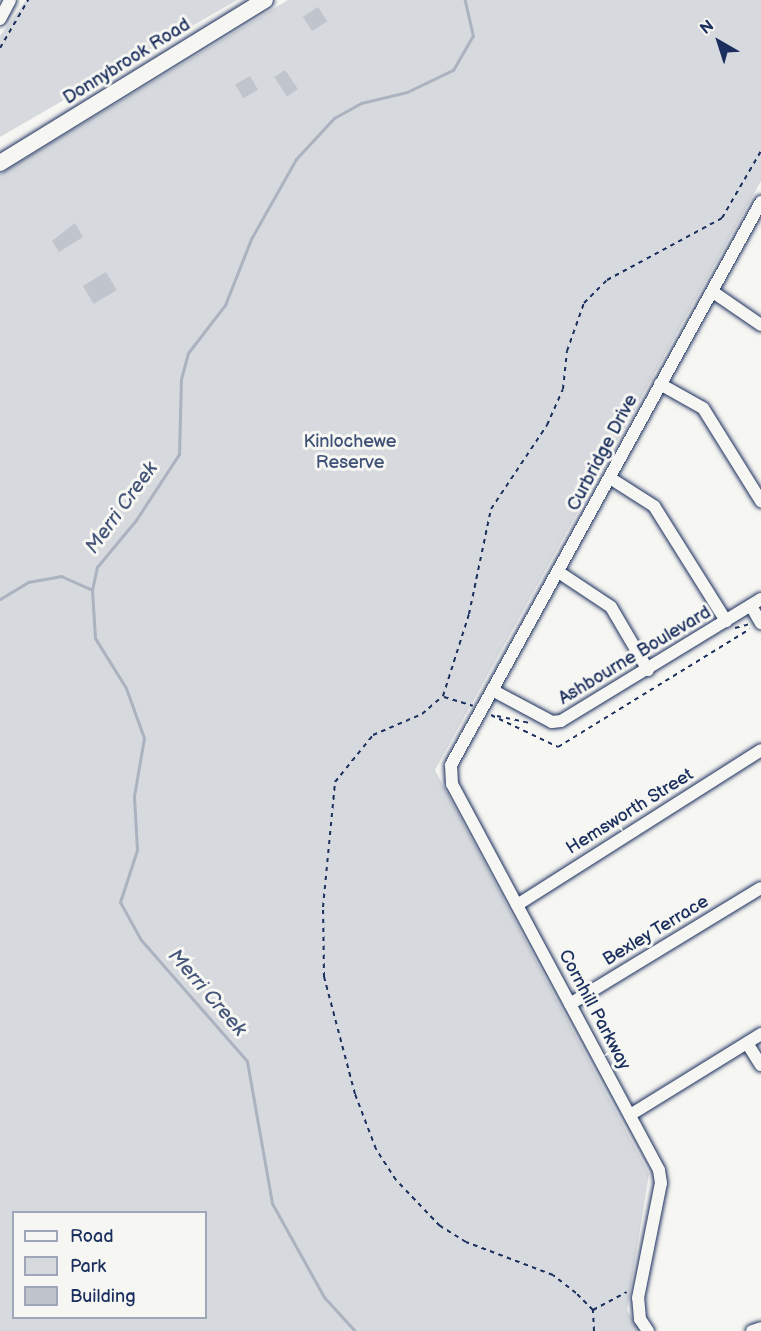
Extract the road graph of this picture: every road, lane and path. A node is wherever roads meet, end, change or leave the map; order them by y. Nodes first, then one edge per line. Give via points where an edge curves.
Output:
1 (10, 0) edge
2 (28, 0) edge
3 (265, 0) edge
4 (0, 18) edge
5 (0, 48) edge
6 (761, 151) edge
7 (3, 162) edge
8 (761, 202) edge
9 (714, 292) junction
10 (761, 325) edge
11 (660, 384) junction
12 (610, 478) junction
13 (761, 501) edge
14 (560, 573) junction
15 (756, 603) edge
16 (726, 621) junction
17 (757, 625) edge
18 (648, 670) junction
19 (494, 691) junction
20 (443, 696) junction
21 (479, 716) junction
22 (495, 716) dead end
23 (761, 750) edge
24 (761, 888) edge
25 (517, 905) junction
26 (570, 1004) junction
27 (761, 1034) edge
28 (747, 1043) junction
29 (761, 1065) edge
30 (630, 1115) junction
31 (639, 1292) junction
32 (593, 1310) junction
33 (761, 1328) edge
34 (594, 1331) edge
35 (648, 1331) edge
36 (752, 1331) edge

1 - 4 street
2 - 5 path
3 - 7 main road, Donnybrook Road
6 - 20 path via 722,218 607,279 584,303 567,351 563,389 547,424 491,509 469,614
8 - 9 street, Curbridge Drive
9 - 10 street
9 - 11 street, Curbridge Drive
11 - 12 street, Curbridge Drive
11 - 13 street via 703,408
12 - 14 street, Curbridge Drive
12 - 16 street via 654,506
14 - 18 street via 611,607
14 - 19 street, Curbridge Drive
15 - 16 street, Ashbourne Boulevard
15 - 17 street
16 - 18 street, Ashbourne Boulevard
17 - 22 path via 558,747
18 - 19 street, Ashbourne Boulevard via 561,722 552,722
19 - 21 street, Curbridge Drive
20 - 21 path
20 - 32 path via 422,714 373,735 335,782 323,907 324,977 355,1094 376,1149 396,1180 440,1226 466,1242 553,1275
21 - 25 street, Cornhill Parkway via 451,765 452,783
23 - 25 street, Hemsworth Street
24 - 26 street, Bexley Terrace
25 - 26 street, Cornhill Parkway
26 - 30 street, Cornhill Parkway
27 - 28 street
28 - 29 street
28 - 30 street
30 - 31 street, Cornhill Parkway via 662,1183
31 - 32 path via 624,1292
31 - 35 street, Cornhill Parkway via 639,1319
32 - 34 path
33 - 36 street

